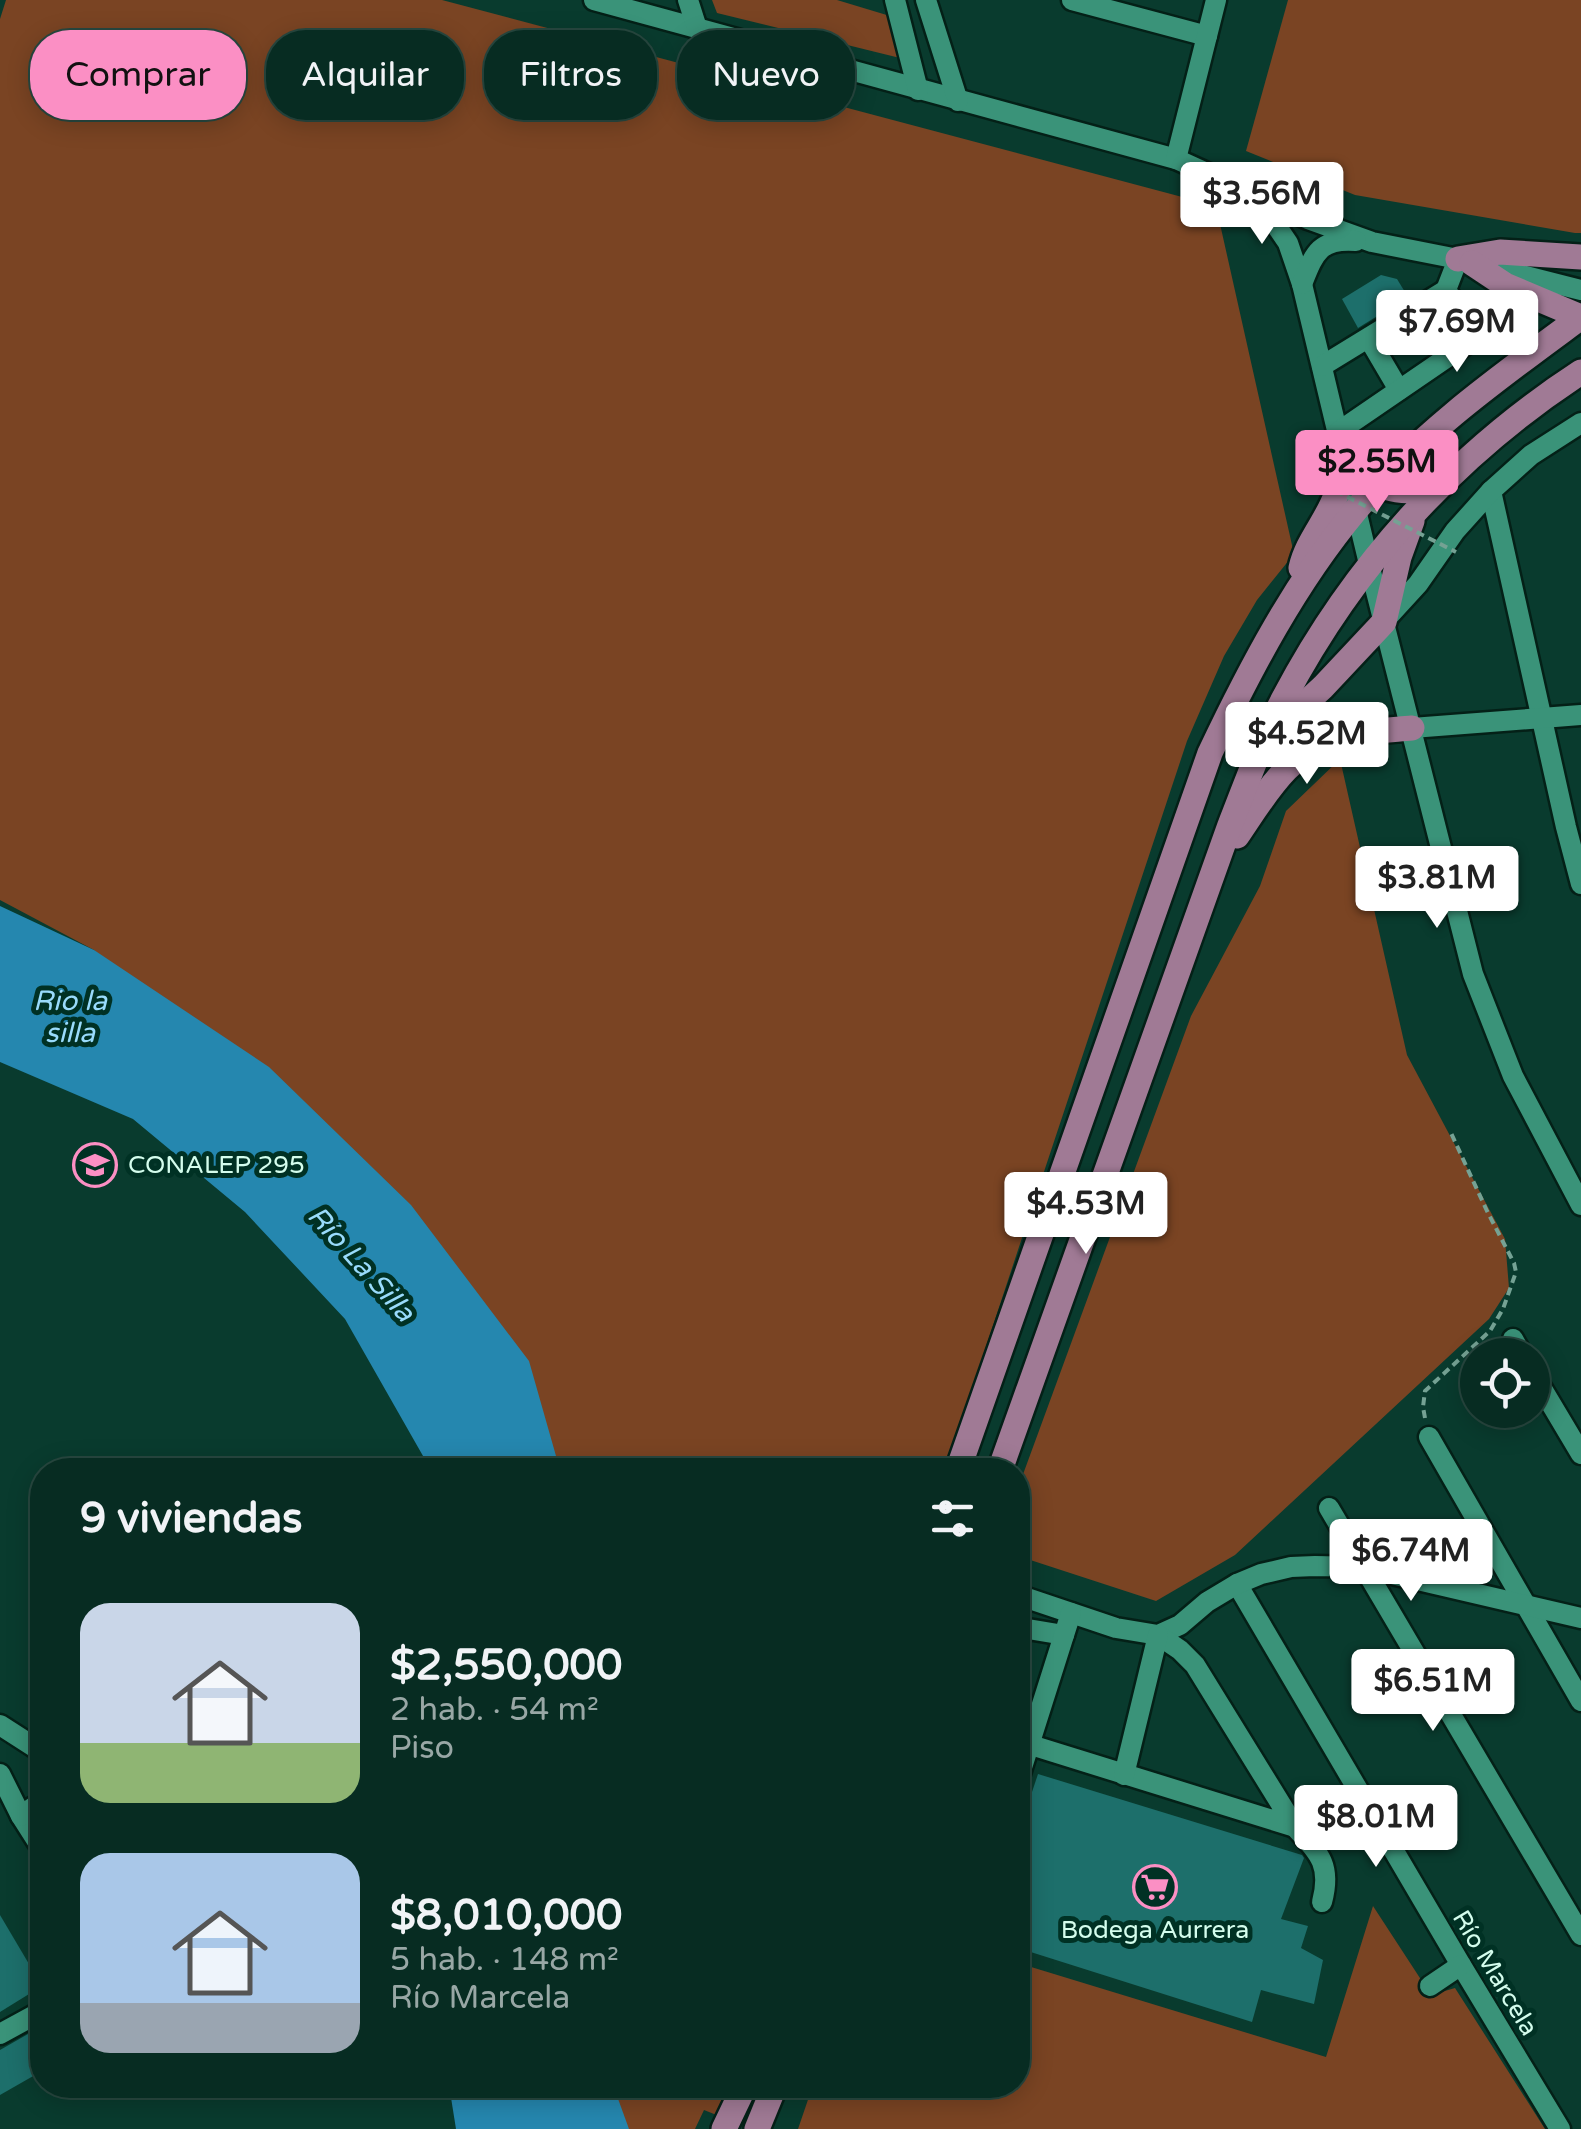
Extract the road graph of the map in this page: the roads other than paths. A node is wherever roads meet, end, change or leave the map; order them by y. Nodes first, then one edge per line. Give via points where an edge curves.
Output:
1 (594, 0) edge
2 (688, 0) edge
3 (896, 0) edge
4 (926, 0) edge
5 (1072, 0) edge
6 (1216, 0) edge
7 (697, 28) junction
8 (1208, 36) junction
9 (918, 90) junction
10 (958, 101) junction
11 (1176, 159) junction
12 (1254, 192) junction
13 (1372, 242) junction
14 (1581, 257) edge
15 (1465, 261) junction
16 (1302, 284) junction
17 (1446, 290) junction
18 (1581, 290) edge
19 (1534, 298) junction
20 (1581, 317) edge
21 (1476, 338) junction
22 (1369, 339) junction
23 (1322, 366) junction
24 (1581, 372) edge
25 (1399, 390) junction
26 (1581, 423) edge
27 (1342, 445) junction
28 (1439, 485) junction
29 (1378, 486) junction
30 (1491, 491) junction
31 (1417, 508) junction
32 (1356, 510) junction
33 (1369, 564) junction
34 (1298, 593) junction
35 (1384, 622) junction
36 (1581, 715) edge
37 (1542, 719) junction
38 (1412, 728) junction
39 (1261, 744) junction
40 (1216, 864) junction
41 (1581, 884) edge
42 (1572, 1167) edge
43 (1581, 1204) edge
44 (1040, 1237) junction
45 (1051, 1325) junction
46 (1550, 1402) edge
47 (1429, 1438) road end
48 (1581, 1454) edge
49 (962, 1458) edge
50 (1004, 1458) edge
51 (1329, 1508) dead end
52 (1362, 1568) junction
53 (1237, 1584) junction
54 (1030, 1599) edge
55 (1526, 1607) junction
56 (1071, 1612) junction
57 (1581, 1618) edge
58 (1030, 1630) edge
59 (1064, 1635) junction
60 (1158, 1635) junction
61 (1581, 1701) edge
62 (0, 1725) edge
63 (1030, 1725) edge
64 (30, 1744) edge
65 (1030, 1745) edge
66 (0, 1774) edge
67 (1124, 1775) junction
68 (30, 1810) edge
69 (21, 1816) junction
70 (1295, 1827) junction
71 (30, 1830) edge
72 (1322, 1902) dead end
73 (1581, 1935) edge
74 (1461, 1966) junction
75 (1430, 1986) dead end
76 (30, 2018) edge
77 (0, 2034) edge
78 (739, 2098) edge
79 (770, 2098) edge
80 (724, 2129) edge
81 (757, 2129) edge
82 (1560, 2129) edge

1 - 7 street
2 - 7 street
3 - 9 street
4 - 10 street
5 - 8 street
6 - 8 street
7 - 9 street
8 - 11 street
9 - 10 street
10 - 11 street
11 - 12 street
12 - 13 street
12 - 16 street via 1288,243
13 - 15 street
13 - 16 street via 1326,244
14 - 15 main road via 1500,252
15 - 17 street
15 - 18 street
15 - 19 main road
16 - 23 street
17 - 21 street
17 - 22 street
19 - 20 main road
19 - 21 street
20 - 29 main road via 1458,410
21 - 25 street
22 - 23 street
22 - 25 street
23 - 27 street
24 - 28 main road
25 - 27 street
26 - 30 street
27 - 29 main road via 1357,472
27 - 32 street
27 - 34 main road via 1336,496 1303,560
28 - 29 main road via 1414,492
28 - 31 main road
29 - 32 main road
30 - 35 street
30 - 37 street
31 - 33 main road
31 - 35 main road
32 - 33 street
32 - 34 main road
33 - 35 street
33 - 39 main road
34 - 44 main road via 1210,754
35 - 38 street
35 - 39 main road
36 - 37 street
37 - 38 street
37 - 41 street
38 - 40 main road via 1353,734 1308,751 1270,787
38 - 42 street via 1473,974 1513,1076
39 - 40 main road
40 - 45 main road
42 - 43 street
44 - 45 main road via 1052,1242 1059,1261
44 - 49 main road
45 - 50 main road
46 - 48 street
47 - 55 street
51 - 52 street
52 - 53 street via 1291,1568
52 - 55 street
52 - 73 street
53 - 60 street
53 - 74 street, Río Marcela
54 - 56 street
55 - 57 street
55 - 61 street
56 - 59 street
56 - 60 street
58 - 59 street
59 - 63 street
60 - 67 street
60 - 70 street via 1195,1664
62 - 64 street
65 - 67 street
66 - 69 street
67 - 70 street
68 - 69 street
69 - 71 street
70 - 72 street via 1326,1871
74 - 75 street
74 - 82 street, Río Marcela
76 - 77 street
78 - 80 main road
79 - 81 main road

